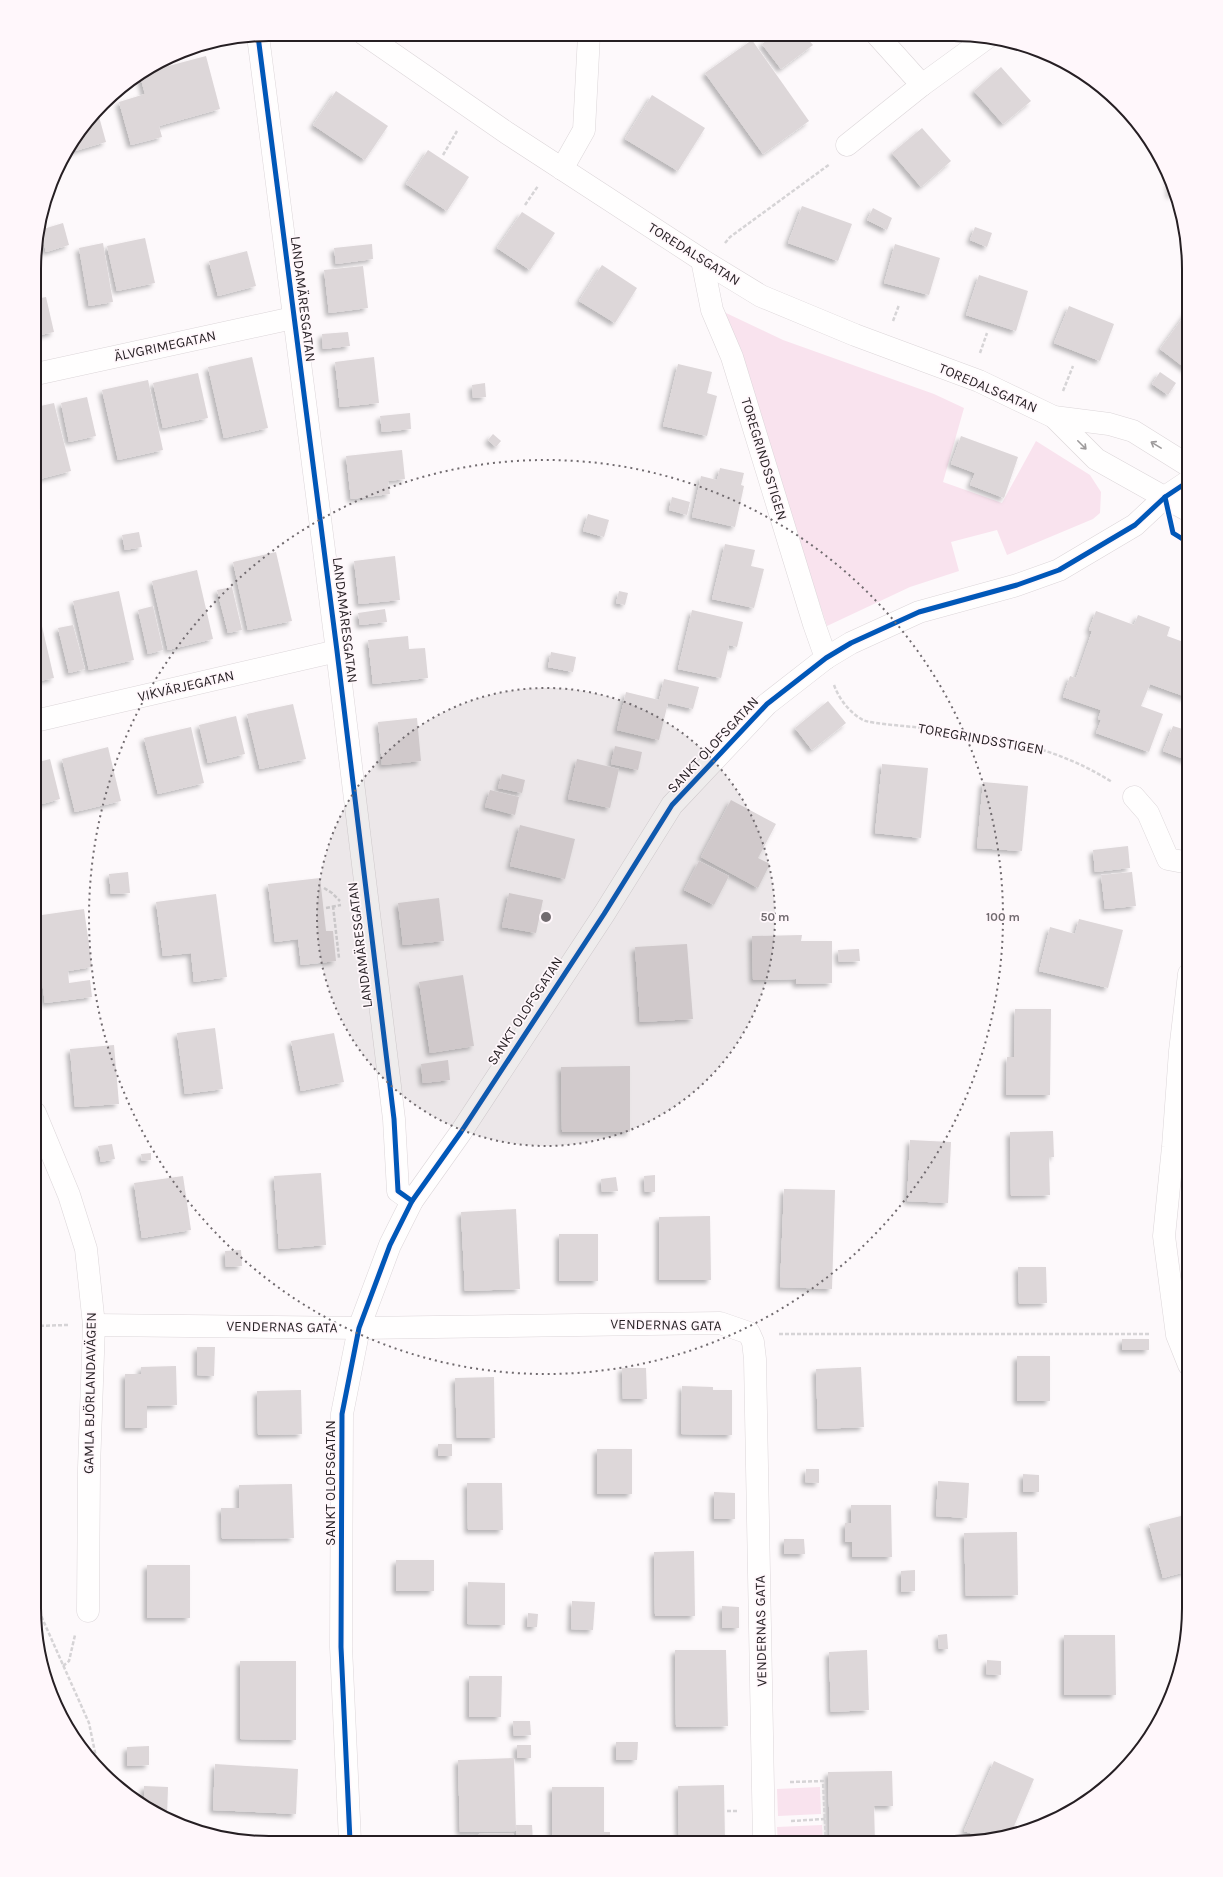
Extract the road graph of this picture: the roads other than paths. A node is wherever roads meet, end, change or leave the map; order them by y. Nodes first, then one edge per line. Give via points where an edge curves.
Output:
1 (259, 41) edge
2 (374, 41) edge
3 (589, 41) edge
4 (882, 41) edge
5 (980, 43) edge
6 (922, 85) junction
7 (848, 145) dead end
8 (562, 169) junction
9 (702, 260) junction
10 (293, 318) junction
11 (41, 373) edge
12 (1054, 417) junction
13 (1182, 462) edge
14 (1182, 486) edge
15 (1165, 497) junction
16 (1182, 508) edge
17 (337, 651) junction
18 (826, 658) junction
19 (41, 720) edge
20 (1134, 797) road end
21 (1182, 862) edge
22 (1182, 1034) edge
23 (41, 1127) edge
24 (412, 1201) junction
25 (94, 1325) junction
26 (359, 1328) junction
27 (1182, 1347) edge
28 (88, 1611) road end
29 (764, 1832) edge
30 (350, 1836) edge

1 - 10 street, LANDAMÄRESGATAN
2 - 8 street, TOREDALSGATAN
3 - 8 street via 584,130
4 - 6 street
5 - 6 street
6 - 7 street
8 - 9 street, TOREDALSGATAN
9 - 12 street, TOREDALSGATAN via 776,302 855,335 979,381
9 - 18 street, TOREGRINDSSTIGEN via 712,310 732,357
10 - 11 street, ÄLVGRIMEGATAN
10 - 17 street, LANDAMÄRESGATAN
13 -> 12 street, TOREDALSGATAN via 1133,431 1109,424
12 -> 15 street, TOREDALSGATAN via 1096,459
14 - 15 street, SANKT OLOFSGATAN
15 - 16 street, TOREDALSGATAN
15 - 18 street, SANKT OLOFSGATAN via 1135,525 1059,570 919,612
17 - 19 street, VIKVÄRJEGATAN
17 - 24 street, LANDAMÄRESGATAN via 394,1119 398,1191
18 - 24 street, SANKT OLOFSGATAN via 767,704 672,805 461,1132
20 - 21 street via 1148,814 1168,859
22 - 27 street via 1164,1236 1177,1334
23 - 25 street, GAMLA BJÖRLANDAVÄGEN via 69,1195 86,1249
24 - 26 street, SANKT OLOFSGATAN via 390,1245
25 - 26 street, VENDERNAS GATA
25 - 28 street, GAMLA BJÖRLANDAVÄGEN
26 - 29 street, VENDERNAS GATA via 720,1323 750,1333 755,1359
26 - 30 street, SANKT OLOFSGATAN via 342,1414 341,1646

